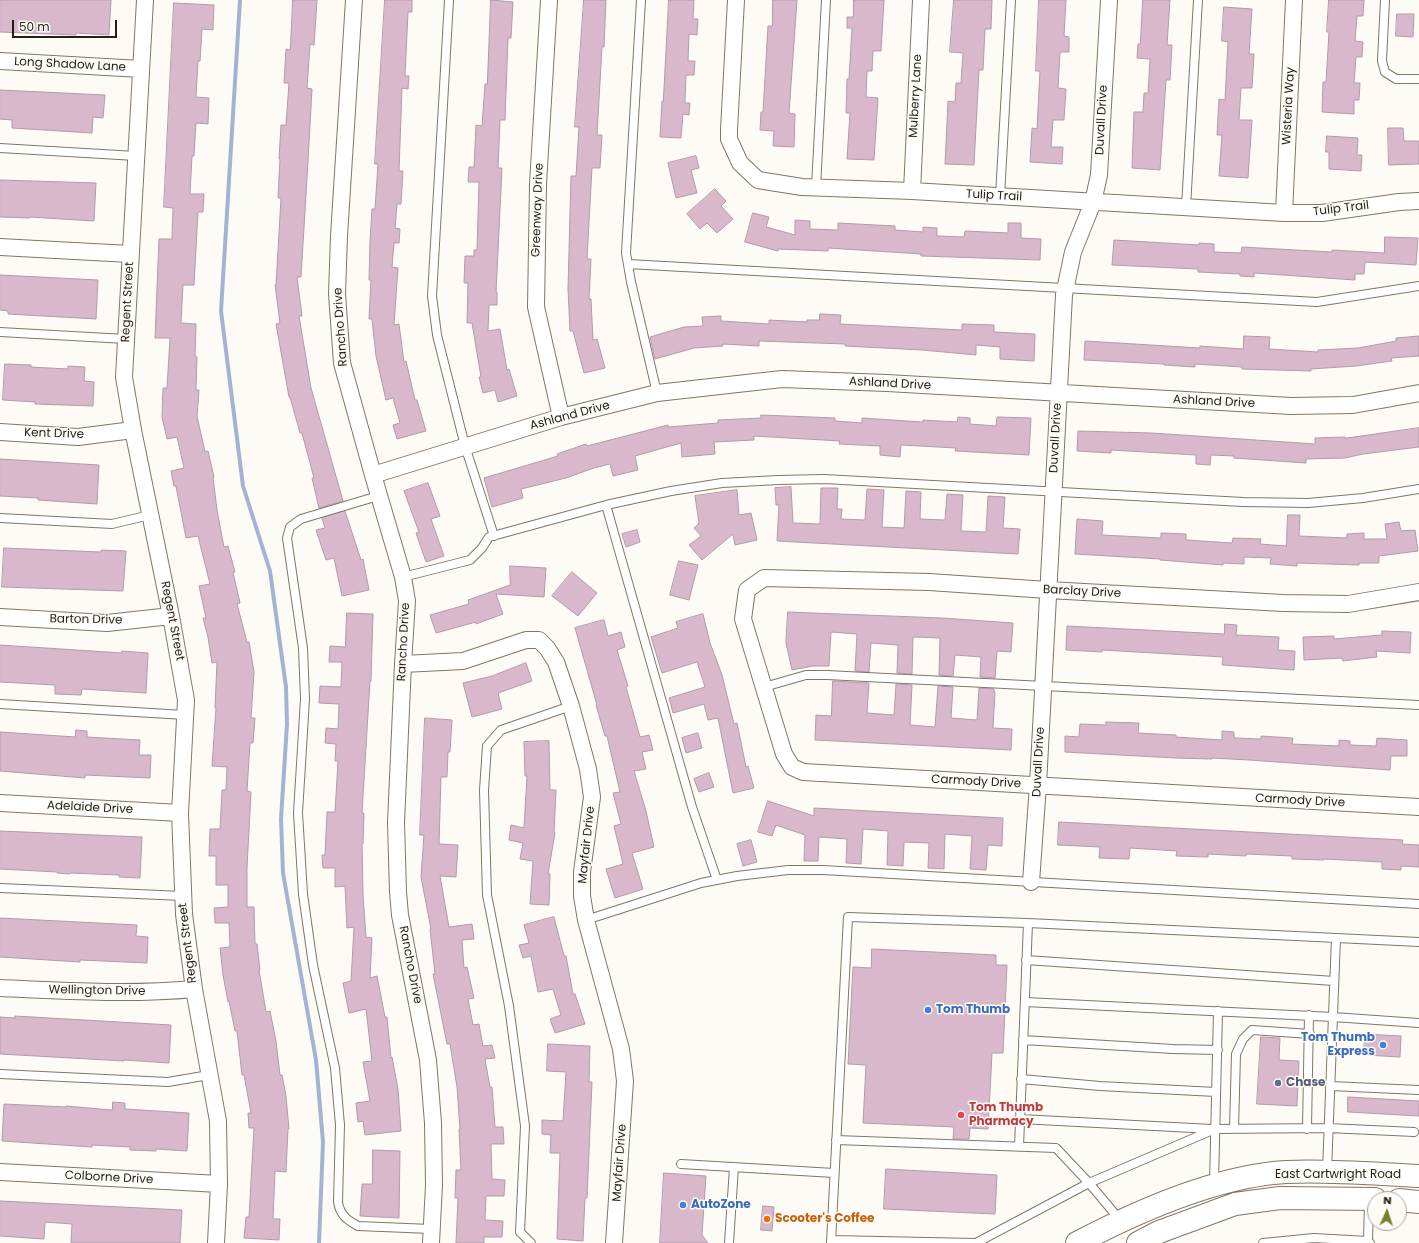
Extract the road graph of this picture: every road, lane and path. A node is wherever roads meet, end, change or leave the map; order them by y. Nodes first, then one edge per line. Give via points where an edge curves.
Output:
1 (145, 0) edge
2 (354, 0) edge
3 (449, 0) edge
4 (549, 0) edge
5 (641, 0) edge
6 (736, 0) edge
7 (826, 0) edge
8 (921, 0) edge
9 (1011, 0) edge
10 (1109, 0) edge
11 (1198, 0) edge
12 (1294, 0) edge
13 (1385, 0) edge
14 (0, 61) edge
15 (141, 69) junction
16 (1419, 79) edge
17 (0, 148) edge
18 (136, 156) junction
19 (816, 187) junction
20 (912, 191) junction
21 (1000, 196) junction
22 (1419, 201) edge
23 (1093, 202) junction
24 (1186, 207) junction
25 (1284, 213) junction
26 (0, 247) edge
27 (130, 254) junction
28 (628, 264) junction
29 (1419, 286) edge
30 (1065, 288) junction
31 (0, 332) edge
32 (126, 339) junction
33 (657, 392) junction
34 (1058, 393) junction
35 (1419, 393) edge
36 (561, 417) junction
37 (133, 430) junction
38 (0, 432) edge
39 (466, 446) junction
40 (373, 476) junction
41 (1419, 489) edge
42 (1053, 492) junction
43 (378, 496) junction
44 (606, 505) junction
45 (150, 515) junction
46 (0, 518) edge
47 (494, 536) junction
48 (403, 577) junction
49 (747, 590) joint
50 (1048, 590) junction
51 (1419, 592) edge
52 (171, 616) junction
53 (0, 618) edge
54 (403, 664) junction
55 (1043, 686) junction
56 (764, 687) junction
57 (0, 704) edge
58 (1419, 705) edge
59 (571, 706) junction
60 (185, 715) junction
61 (1038, 785) junction
62 (0, 803) edge
63 (1419, 807) edge
64 (180, 813) junction
65 (717, 880) junction
66 (1031, 882) junction
67 (0, 888) edge
68 (183, 896) junction
69 (1419, 904) edge
70 (586, 920) junction
71 (1028, 923) junction
72 (1336, 938) junction
73 (1419, 942) edge
74 (1026, 960) junction
75 (1334, 981) junction
76 (0, 988) edge
77 (194, 989) junction
78 (1025, 1002) junction
79 (1218, 1011) junction
80 (1310, 1015) junction
81 (1333, 1017) junction
82 (1419, 1023) edge
83 (1310, 1034) junction
84 (1023, 1040) junction
85 (1218, 1050) junction
86 (0, 1074) edge
87 (209, 1075) junction
88 (1021, 1079) junction
89 (1330, 1086) junction
90 (1419, 1090) edge
91 (1216, 1092) junction
92 (1020, 1119) junction
93 (1328, 1128) junction
94 (1215, 1129) junction
95 (1234, 1129) junction
96 (1306, 1129) junction
97 (1414, 1132) dead end
98 (836, 1140) junction
99 (1019, 1147) junction
100 (681, 1164) dead end
101 (734, 1167) junction
102 (0, 1172) edge
103 (1327, 1172) junction
104 (834, 1173) junction
105 (1419, 1176) edge
106 (1089, 1183) junction
107 (219, 1184) junction
108 (1214, 1185) junction
109 (1367, 1199) edge
110 (1407, 1201) edge
111 (1419, 1202) edge
112 (1121, 1222) junction
113 (1370, 1231) edge
114 (431, 1236) edge
115 (831, 1241) edge
116 (1369, 1242) edge
117 (216, 1243) edge
118 (531, 1243) edge
119 (614, 1243) edge
120 (729, 1243) edge
121 (1077, 1243) edge
122 (1131, 1243) edge
123 (1138, 1243) edge
124 (1263, 1243) edge

1 - 15 street, Regent Street
2 - 40 street, Rancho Drive via 337,294 342,363
3 - 39 lane via 432,296 437,335
4 - 36 street, Greenway Drive via 538,184 536,307
5 - 28 lane via 626,253
6 - 19 street, Tulip Trail via 729,139 740,163 758,180
7 - 19 lane
8 - 20 street, Mulberry Lane
9 - 21 lane
10 - 23 street, Duvall Drive via 1099,175
11 - 24 lane
12 - 25 street, Wisteria Way
13 - 16 lane via 1382,61 1385,72 1396,79
14 - 15 street, Long Shadow Lane
15 - 18 street, Regent Street
17 - 18 lane
18 - 27 street, Regent Street
19 - 20 street, Tulip Trail
20 - 21 street, Tulip Trail
21 - 23 street, Tulip Trail
22 - 25 street, Tulip Trail via 1322,214
23 - 24 street, Tulip Trail
23 - 30 street, Duvall Drive via 1073,252
24 - 25 street, Tulip Trail
26 - 27 street
27 - 32 street, Regent Street
28 - 30 lane
28 - 33 lane
29 - 30 lane via 1317,302
30 - 34 street, Duvall Drive
31 - 32 lane
32 - 37 street, Regent Street via 124,377
33 - 34 street, Ashland Drive via 782,379
33 - 36 street, Ashland Drive
34 - 35 street, Ashland Drive via 1291,406 1353,405
34 - 42 street, Duvall Drive
36 - 39 street, Ashland Drive
37 - 38 street, Kent Drive via 78,437
37 - 45 street, Regent Street
39 - 40 street, Ashland Drive
39 - 47 lane
40 - 43 street, Rancho Drive
41 - 42 lane via 1308,503
42 - 44 lane via 824,479 778,480 722,483
42 - 50 street, Duvall Drive
43 - 48 street, Rancho Drive
43 - 114 lane via 301,519 290,527 287,538 303,648 305,699 298,813 303,894 313,965 335,1068 340,1125 340,1211 358,1226
44 - 47 lane
44 - 65 lane via 692,807
45 - 46 lane via 112,524
45 - 52 street, Regent Street
47 - 48 lane via 489,537 470,560
48 - 54 street, Rancho Drive via 407,601
49 - 50 street, Barclay Drive via 764,578 929,582
49 - 56 street, Carmody Drive via 743,619
50 - 51 street, Barclay Drive via 1283,603 1348,604
50 - 55 street, Duvall Drive
52 - 53 street, Barton Drive via 107,623
52 - 60 street, Regent Street via 186,700
54 - 59 street, Mayfair Drive via 462,661 526,640 539,640 556,662
54 - 114 street, Rancho Drive via 396,823 398,892 400,915 428,1060 433,1123 434,1185
55 - 56 lane via 806,675
55 - 58 lane
55 - 61 street, Duvall Drive
56 - 61 street, Carmody Drive via 784,754 792,767 803,772
57 - 60 lane
59 - 70 street, Mayfair Drive via 588,769 592,797 582,872
59 - 118 lane via 501,730 487,746 484,790 487,895 509,1006 525,1126 520,1232
60 - 64 street, Regent Street
61 - 63 street, Carmody Drive
61 - 66 street, Duvall Drive
62 - 64 street, Adelaide Drive
64 - 68 street, Regent Street
65 - 66 lane via 788,870 823,870
65 - 70 lane
66 - 69 lane
67 - 68 lane
68 - 77 street, Regent Street
70 - 119 street, Mayfair Drive via 621,1049 625,1081
71 - 72 lane
71 - 74 lane
71 - 98 lane via 848,917
72 - 73 lane
72 - 75 lane
74 - 75 lane
74 - 78 lane
75 - 81 lane
76 - 77 street, Wellington Drive via 72,992 159,992
77 - 87 street, Regent Street
78 - 79 lane
78 - 84 lane
79 - 80 lane
79 - 85 lane
80 - 81 lane
80 - 83 lane
81 - 82 lane
81 - 89 lane
83 - 95 lane via 1252,1030 1243,1039 1236,1054
83 - 96 lane
84 - 85 lane
84 - 88 lane
85 - 91 lane
86 - 87 lane via 168,1082
87 - 107 street, Regent Street via 218,1121
88 - 91 lane
88 - 92 lane
89 - 90 lane
89 - 93 lane
91 - 94 lane
92 - 94 lane
92 - 99 lane
93 - 96 lane
93 - 97 lane
93 - 103 lane
94 - 95 lane
94 - 106 lane
94 - 108 lane
95 - 96 lane
98 - 99 lane
98 - 104 lane
99 - 106 lane via 1056,1148
100 - 101 lane
101 - 104 lane
101 - 120 lane
102 - 107 street, Colborne Drive
103 - 105 main road, East Cartwright Road
103 - 108 main road, East Cartwright Road via 1266,1174
104 - 115 lane
106 - 112 lane
106 - 115 lane via 976,1243
107 - 117 street, Regent Street
108 - 112 main road, East Cartwright Road
109 - 123 main road, East Cartwright Road via 1280,1198 1234,1204 1172,1227
110 - 111 main road
112 - 121 main road, East Cartwright Road
112 - 122 main road
113 - 116 lane
116 - 124 lane via 1314,1238

